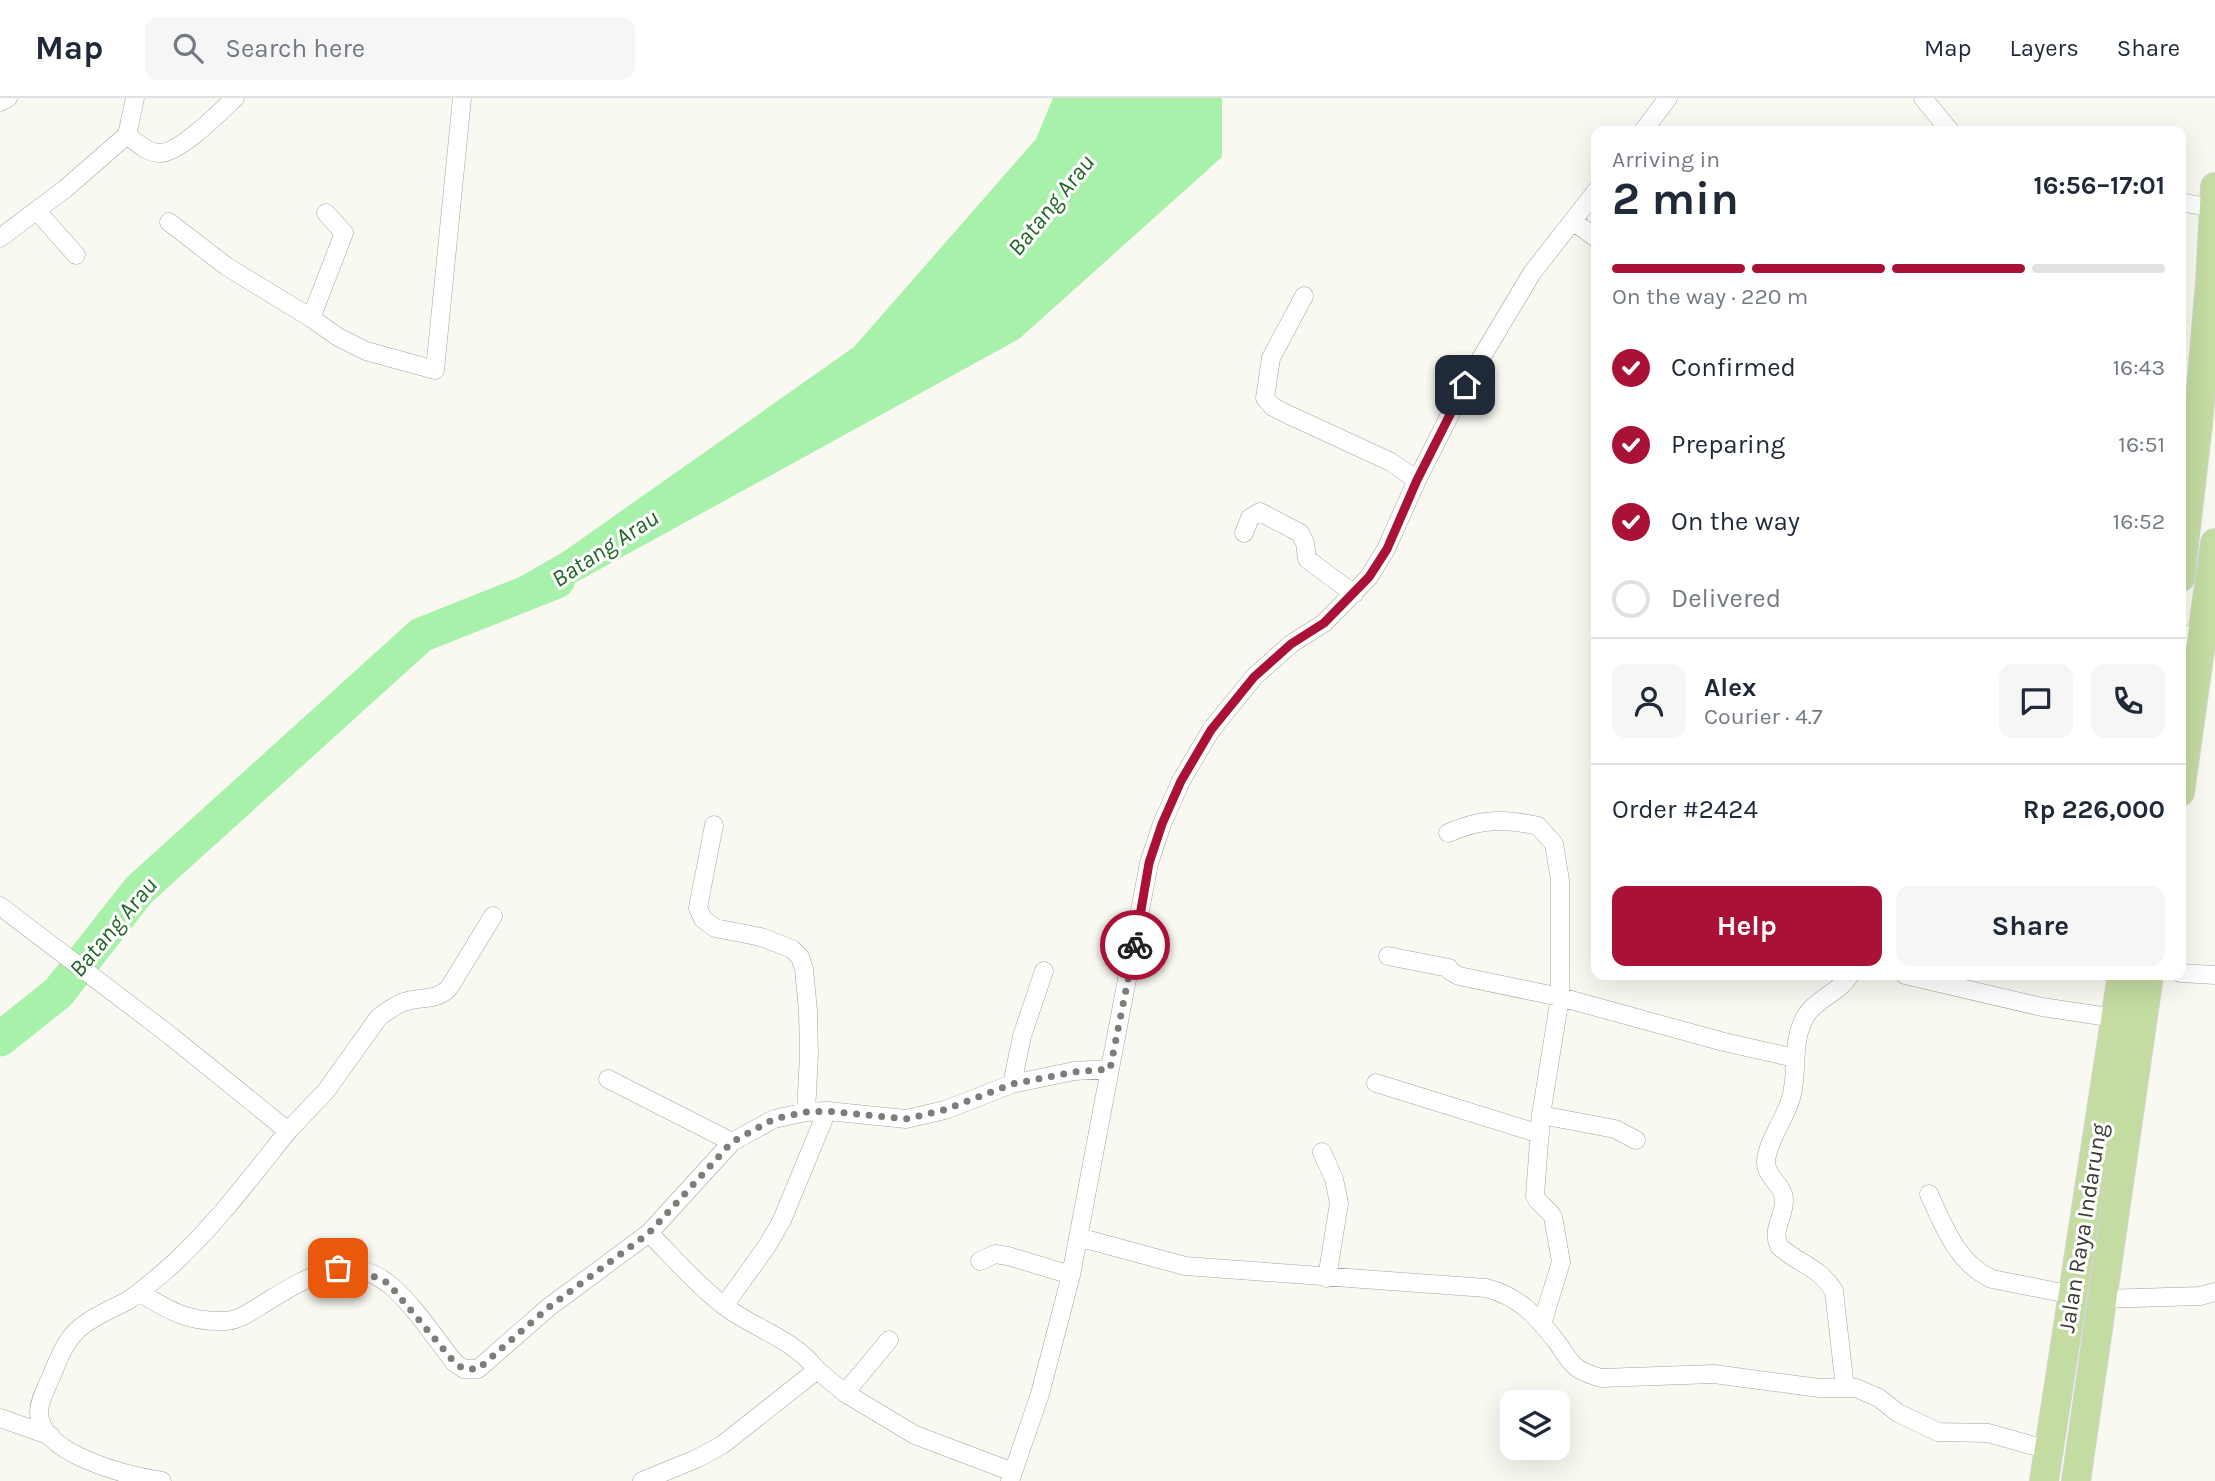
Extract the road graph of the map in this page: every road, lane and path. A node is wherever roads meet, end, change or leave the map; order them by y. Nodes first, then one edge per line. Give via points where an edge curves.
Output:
1 (9, 98) edge
2 (135, 98) edge
3 (235, 98) edge
4 (462, 98) edge
5 (1668, 98) edge
6 (1923, 98) edge
7 (0, 103) edge
8 (1647, 126) edge
9 (1946, 126) edge
10 (127, 135) junction
11 (2214, 197) edge
12 (1591, 198) edge
13 (2186, 201) edge
14 (37, 211) junction
15 (327, 213) dead end
16 (1573, 221) junction
17 (169, 222) dead end
18 (1591, 234) edge
19 (0, 238) edge
20 (76, 255) dead end
21 (2212, 283) edge
22 (1304, 296) dead end
23 (312, 318) junction
24 (1417, 480) junction
25 (2186, 527) edge
26 (1244, 533) dead end
27 (2214, 561) edge
28 (1354, 594) junction
29 (2192, 635) edge
30 (2186, 714) edge
31 (714, 825) dead end
32 (1448, 833) dead end
33 (0, 906) edge
34 (493, 916) dead end
35 (1388, 956) dead end
36 (1044, 971) dead end
37 (2186, 973) edge
38 (2215, 975) edge
39 (1846, 980) edge
40 (1926, 980) edge
41 (2121, 980) edge
42 (2148, 980) edge
43 (1560, 997) junction
44 (2115, 1018) junction
45 (1795, 1058) junction
46 (1110, 1069) junction
47 (608, 1079) dead end
48 (1376, 1083) dead end
49 (1012, 1084) junction
50 (827, 1111) junction
51 (806, 1112) junction
52 (1541, 1115) junction
53 (288, 1130) junction
54 (1540, 1134) junction
55 (1636, 1140) dead end
56 (732, 1142) junction
57 (1322, 1152) dead end
58 (2089, 1190) junction
59 (2117, 1192) junction
60 (1929, 1194) dead end
61 (649, 1233) junction
62 (1078, 1237) junction
63 (980, 1261) dead end
64 (1071, 1275) junction
65 (1327, 1278) junction
66 (2215, 1292) edge
67 (140, 1293) junction
68 (2073, 1295) junction
69 (2101, 1299) junction
70 (724, 1306) junction
71 (1542, 1324) junction
72 (889, 1340) dead end
73 (817, 1370) junction
74 (1844, 1388) junction
75 (845, 1393) junction
76 (0, 1418) edge
77 (51, 1436) junction
78 (2049, 1450) junction
79 (1011, 1477) edge
80 (648, 1480) edge
81 (162, 1481) edge
82 (2044, 1481) edge
83 (2076, 1481) edge

1 - 7 street
2 - 10 street
3 - 10 street via 197,134 159,154
4 - 23 street via 435,370 366,351
5 - 8 street
6 - 9 street
10 - 14 street
11 - 13 street
11 - 21 highway
12 - 16 street
14 - 19 street
14 - 20 street
15 - 23 street via 344,233
16 - 18 street
16 - 24 street via 1532,273 1465,385
17 - 23 street via 226,266
21 - 25 highway
22 - 24 street via 1271,358 1265,398 1273,407 1391,462
24 - 28 street via 1387,549
26 - 28 street via 1250,518 1260,512 1300,533 1309,562
27 - 29 highway
28 - 46 street via 1254,677 1211,730 1181,781 1149,863
29 - 30 highway
31 - 51 street via 698,908 703,919 715,928 792,949 800,957 809,1033
32 - 43 street via 1478,822 1505,820 1538,826 1554,844 1560,880
33 - 53 street
34 - 53 street via 449,988 431,999 406,1001 379,1017 326,1091
35 - 43 street
36 - 49 street
37 - 38 street
39 - 45 street via 1808,1013 1797,1036
40 - 44 street via 2042,1007
41 - 44 highway, Jalan Raya Indarung
42 - 59 highway, Jalan Raya Indarung
43 - 45 street
43 - 52 street
44 - 58 highway, Jalan Raya Indarung
45 - 74 street via 1791,1097 1767,1151 1770,1178 1784,1199 1776,1239 1785,1252 1826,1277 1834,1291
46 - 49 street
46 - 62 street
47 - 56 street
48 - 54 street
49 - 50 street via 906,1119
50 - 51 street
50 - 70 street via 782,1220
51 - 56 street via 774,1119
52 - 54 street
52 - 55 street via 1615,1129
53 - 67 street via 227,1206
54 - 71 street via 1535,1196 1553,1217 1561,1262
56 - 61 street
57 - 65 street via 1339,1203
58 - 59 highway
58 - 68 highway, Jalan Raya Indarung
59 - 69 highway, Jalan Raya Indarung
60 - 68 street via 1952,1244 1980,1273
61 - 67 street via 549,1307 478,1369 464,1369 455,1363 388,1283 362,1271 338,1268 307,1278 227,1321 176,1315
61 - 70 street
62 - 64 street
62 - 65 street via 1185,1266
63 - 64 street via 995,1254 1008,1256
64 - 79 street via 1040,1394
65 - 71 street via 1486,1288 1504,1292
66 - 69 street
67 - 77 street via 71,1336 39,1413
68 - 78 highway, Jalan Raya Indarung
69 - 83 highway, Jalan Raya Indarung
70 - 73 street via 795,1348
71 - 74 street via 1573,1365 1601,1378 1714,1374
72 - 75 street
73 - 75 street
73 - 80 street via 722,1445
74 - 78 street via 1879,1398 1898,1413 1938,1432 1988,1433
75 - 79 street via 915,1435
76 - 77 street
77 - 81 street via 79,1457
78 - 82 highway, Jalan Raya Indarung

